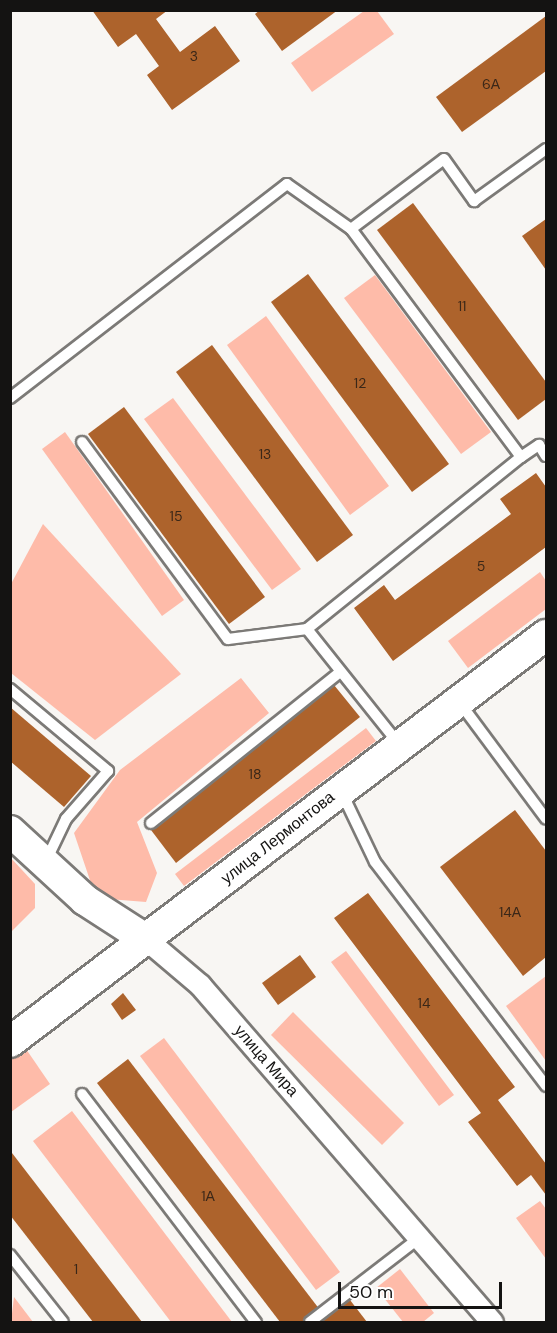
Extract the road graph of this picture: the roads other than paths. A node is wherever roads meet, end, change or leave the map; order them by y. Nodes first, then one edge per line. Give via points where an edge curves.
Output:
1 (546, 149) edge
2 (351, 229) junction
3 (10, 398) edge
4 (82, 442) dead end
5 (546, 456) edge
6 (521, 457) junction
7 (307, 629) junction
8 (546, 635) edge
9 (340, 672) junction
10 (10, 689) edge
11 (458, 701) junction
12 (399, 745) junction
13 (341, 790) junction
14 (546, 819) edge
15 (151, 823) dead end
16 (10, 831) edge
17 (45, 861) junction
18 (147, 940) junction
19 (10, 1042) edge
20 (546, 1086) edge
21 (82, 1094) dead end
22 (418, 1238) junction
23 (10, 1255) edge
24 (63, 1323) edge
25 (256, 1323) edge
26 (310, 1323) edge
27 (492, 1323) edge

1 - 2 lane via 474,201 444,159
2 - 3 lane via 287,184
2 - 6 lane
4 - 7 lane via 228,639
5 - 6 lane via 538,445
6 - 7 lane
7 - 9 lane
8 - 11 street, улица Лермонтова
9 - 12 lane
9 - 15 lane
10 - 17 lane via 108,771 66,819
11 - 12 street, улица Лермонтова
11 - 14 lane
12 - 13 street, улица Лермонтова
13 - 18 street, улица Лермонтова
13 - 20 lane via 375,862
16 - 17 street, улица Мира
17 - 18 street, улица Мира via 85,900
18 - 19 street, улица Лермонтова
18 - 22 street, улица Мира via 200,985
21 - 25 lane
22 - 26 lane
22 - 27 street, улица Мира
23 - 24 lane

